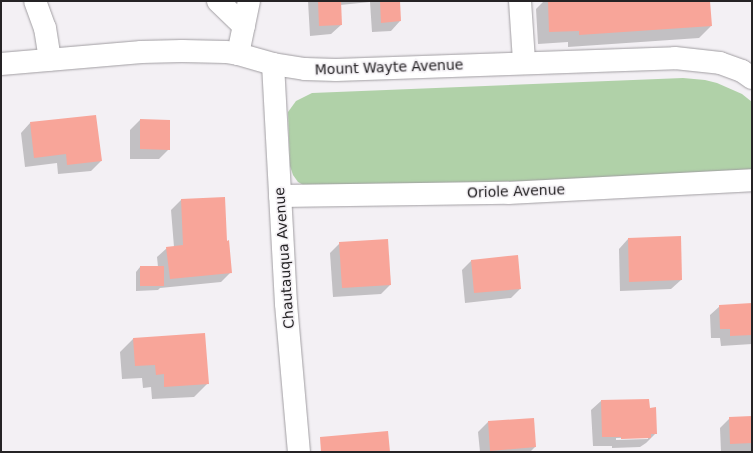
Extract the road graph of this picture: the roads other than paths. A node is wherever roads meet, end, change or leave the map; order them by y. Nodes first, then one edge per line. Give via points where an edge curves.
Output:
1 (35, 1) edge
2 (218, 1) edge
3 (249, 1) edge
4 (520, 1) edge
5 (244, 26) junction
6 (238, 54) junction
7 (50, 60) junction
8 (524, 62) junction
9 (1, 64) edge
10 (273, 64) junction
11 (752, 78) edge
12 (752, 180) edge
13 (280, 196) junction
14 (299, 452) edge

1 - 7 street via 44,28
2 - 5 street
3 - 5 street
4 - 8 street
5 - 6 street
6 - 7 street, Mount Wayte Avenue via 175,51
6 - 10 street, Mount Wayte Avenue
7 - 9 street, Mount Wayte Avenue
8 - 10 street, Mount Wayte Avenue via 336,70
8 - 11 street, Mount Wayte Avenue via 698,59 720,63 742,71
10 - 13 street, Chautauqua Avenue
12 - 13 street, Oriole Avenue via 508,193
13 - 14 street, Chautauqua Avenue via 286,304

